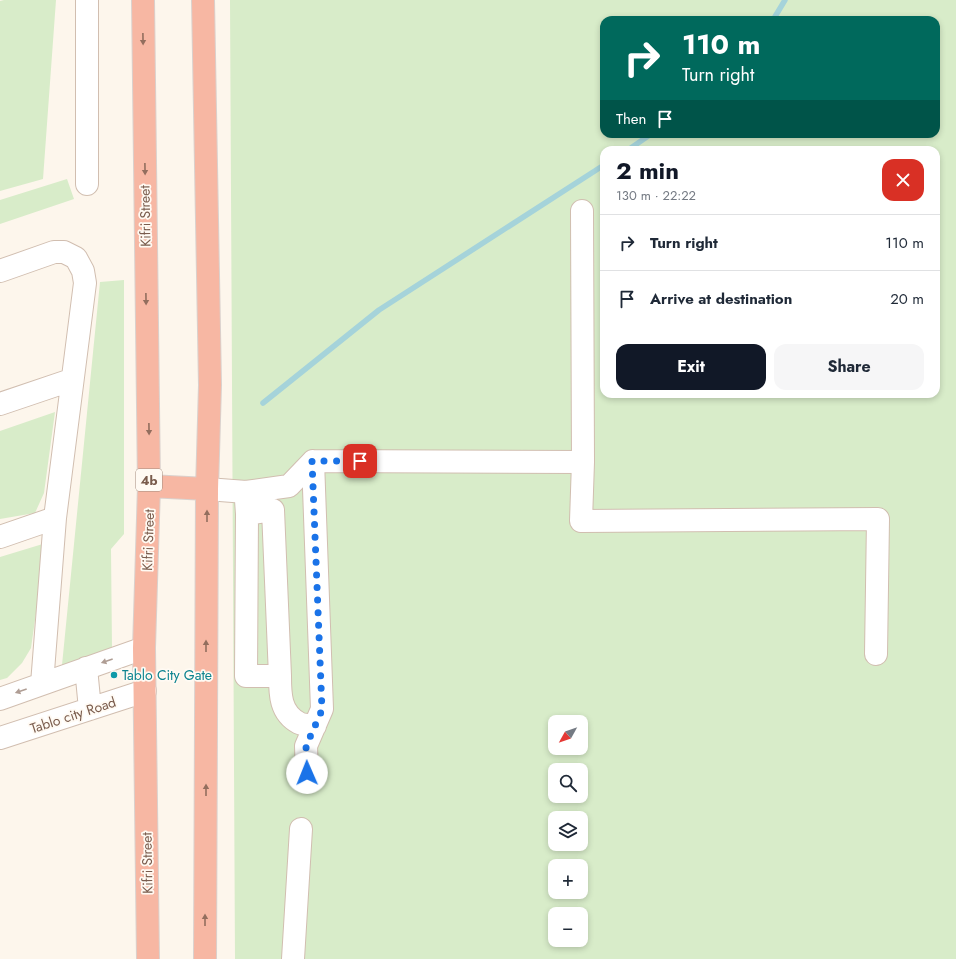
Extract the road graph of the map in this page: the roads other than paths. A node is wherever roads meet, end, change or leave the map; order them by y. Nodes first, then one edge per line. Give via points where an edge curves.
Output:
1 (87, 0) edge
2 (143, 0) edge
3 (203, 0) edge
4 (87, 184) dead end
5 (582, 211) dead end
6 (0, 271) edge
7 (71, 380) junction
8 (0, 404) edge
9 (312, 461) junction
10 (583, 462) junction
11 (150, 486) junction
12 (207, 489) junction
13 (247, 503) junction
14 (55, 518) junction
15 (0, 537) edge
16 (144, 648) junction
17 (876, 654) dead end
18 (86, 668) junction
19 (280, 676) junction
20 (42, 684) junction
21 (145, 691) junction
22 (0, 699) edge
23 (90, 709) junction
24 (315, 726) junction
25 (0, 738) edge
26 (307, 773) dead end
27 (301, 829) dead end
28 (148, 959) edge
29 (205, 959) edge
30 (293, 959) edge

1 - 4 street
2 -> 11 highway, Kifri Street / 4b
3 - 12 highway via 210,385
5 - 10 street
6 - 7 street via 54,252 64,252 76,258 83,270 85,283
7 - 8 street
7 - 14 street
9 - 10 street
9 - 13 street via 289,486
9 - 24 street via 322,710
10 - 17 street via 581,521 878,519
11 - 12 highway
11 - 16 highway, Kifri Street / 4b
12 - 13 street
29 -> 12 highway
13 - 19 street via 273,510
13 - 19 street via 246,676
14 - 15 street
14 - 20 street
16 -> 18 street
16 - 21 highway, Kifri Street / 4b
18 - 20 street
18 - 23 street
19 - 24 street via 280,696 284,708 300,723
20 -> 22 street
21 - 23 street, Tablo city Road
21 - 28 highway, Kifri Street / 4b
23 - 25 street, Tablo city Road
24 - 26 street via 306,746
27 - 30 street

